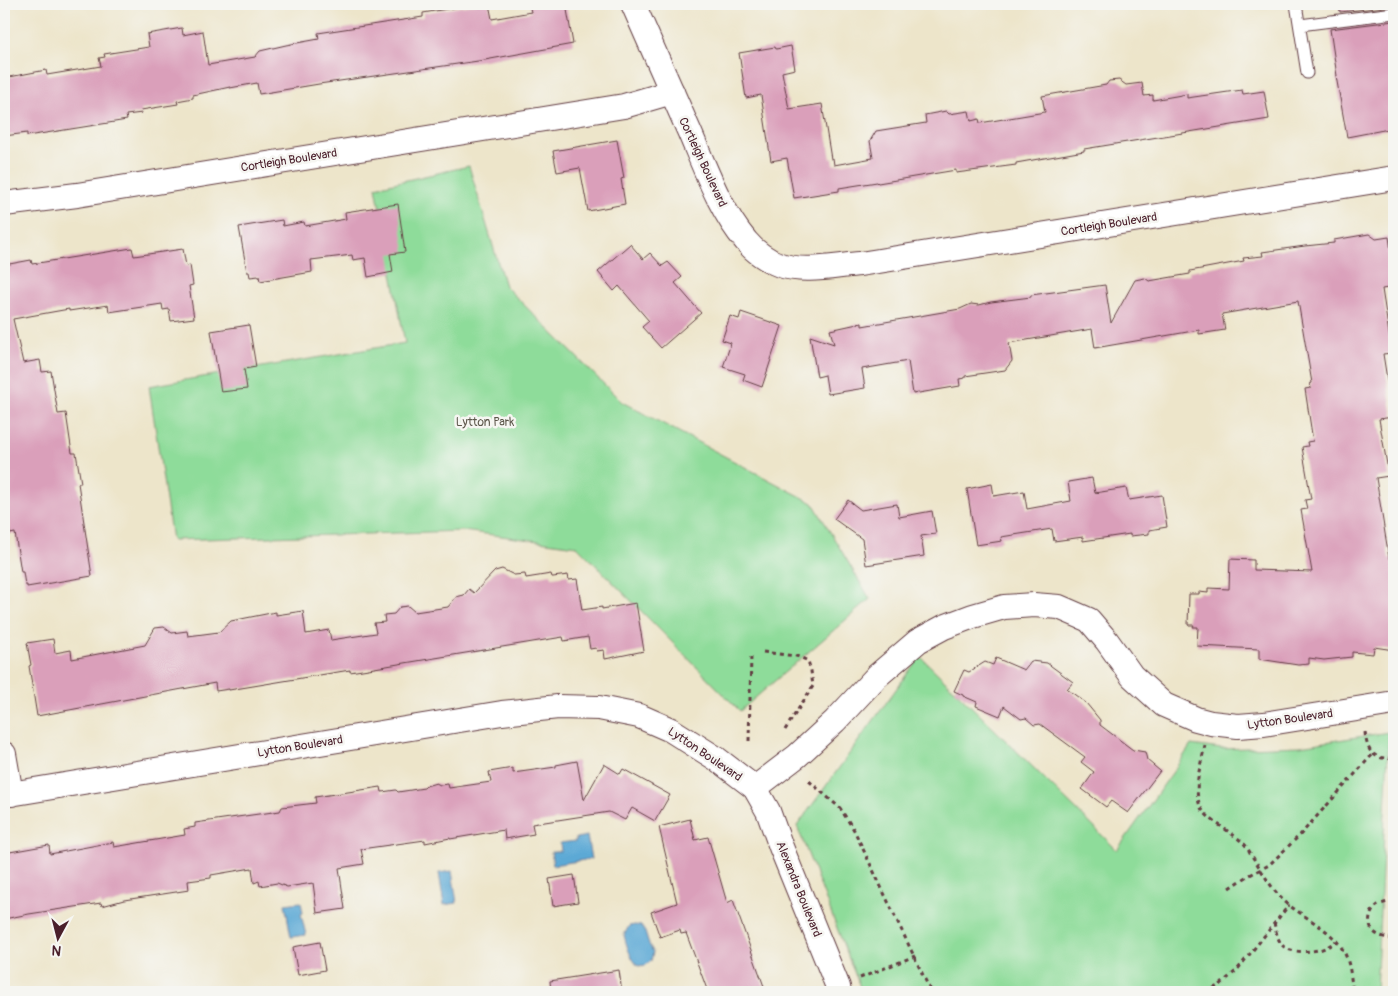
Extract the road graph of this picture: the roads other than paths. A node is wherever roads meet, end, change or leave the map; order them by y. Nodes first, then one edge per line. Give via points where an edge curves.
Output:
1 (633, 4) edge
2 (1296, 4) edge
3 (1394, 13) edge
4 (1300, 25) junction
5 (1307, 72) dead end
6 (672, 92) junction
7 (1394, 178) edge
8 (4, 204) edge
9 (1394, 703) edge
10 (4, 754) edge
11 (755, 788) junction
12 (7, 795) edge
13 (847, 986) edge

1 - 6 street
2 - 4 lane
3 - 4 lane
4 - 5 lane
6 - 7 street, Cortleigh Boulevard via 720,200 746,242 780,265 799,268 860,264
6 - 8 street, Cortleigh Boulevard via 624,106
9 - 11 street, Lytton Boulevard via 1264,724 1211,723 1164,705 1132,676 1089,620 1059,607 1004,607 944,627 918,641 877,676 797,756
10 - 12 street
11 - 12 street, Lytton Boulevard via 672,730 639,716 600,708 558,706 502,712
11 - 13 street, Alexandra Boulevard via 768,812 838,987

